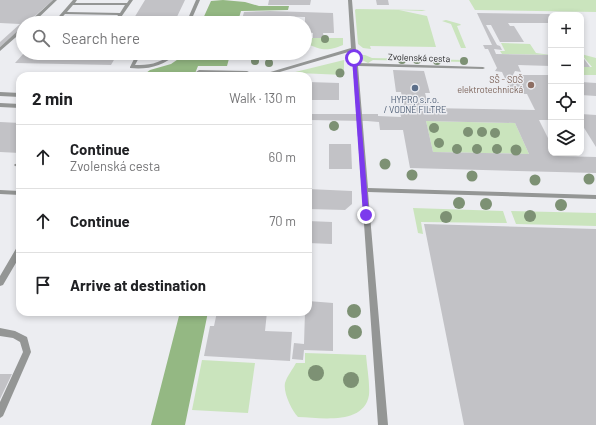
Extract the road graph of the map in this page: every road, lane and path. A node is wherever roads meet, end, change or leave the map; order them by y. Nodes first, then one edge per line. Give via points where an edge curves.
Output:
1 (56, 0) edge
2 (198, 0) edge
3 (350, 0) edge
4 (73, 2) edge
5 (129, 2) edge
6 (63, 13) junction
7 (121, 14) joint
8 (38, 16) edge
9 (61, 16) edge
10 (191, 16) edge
11 (16, 35) edge
12 (354, 49) junction
13 (0, 50) edge
14 (136, 60) edge
15 (167, 60) edge
16 (355, 64) junction
17 (483, 68) dead end
18 (274, 72) edge
19 (0, 94) edge
20 (16, 95) edge
21 (0, 105) edge
22 (16, 106) edge
23 (364, 190) junction
24 (0, 192) edge
25 (16, 193) edge
26 (596, 197) edge
27 (16, 256) edge
28 (0, 283) edge
29 (0, 332) edge
30 (0, 413) edge
31 (382, 425) edge

1 - 8 lane
2 - 10 lane
3 - 12 lane
4 - 5 lane
4 - 6 lane
5 - 7 lane
6 - 7 lane
6 - 9 lane
11 - 13 lane
12 - 16 lane
12 - 18 lane
14 - 15 lane via 132,67 148,67
16 - 17 lane, Zvolenská cesta
16 - 23 lane
19 - 20 lane
21 - 22 lane
23 - 26 lane
23 - 31 lane
24 - 25 lane
27 - 28 lane
29 - 30 lane via 24,340 27,352

